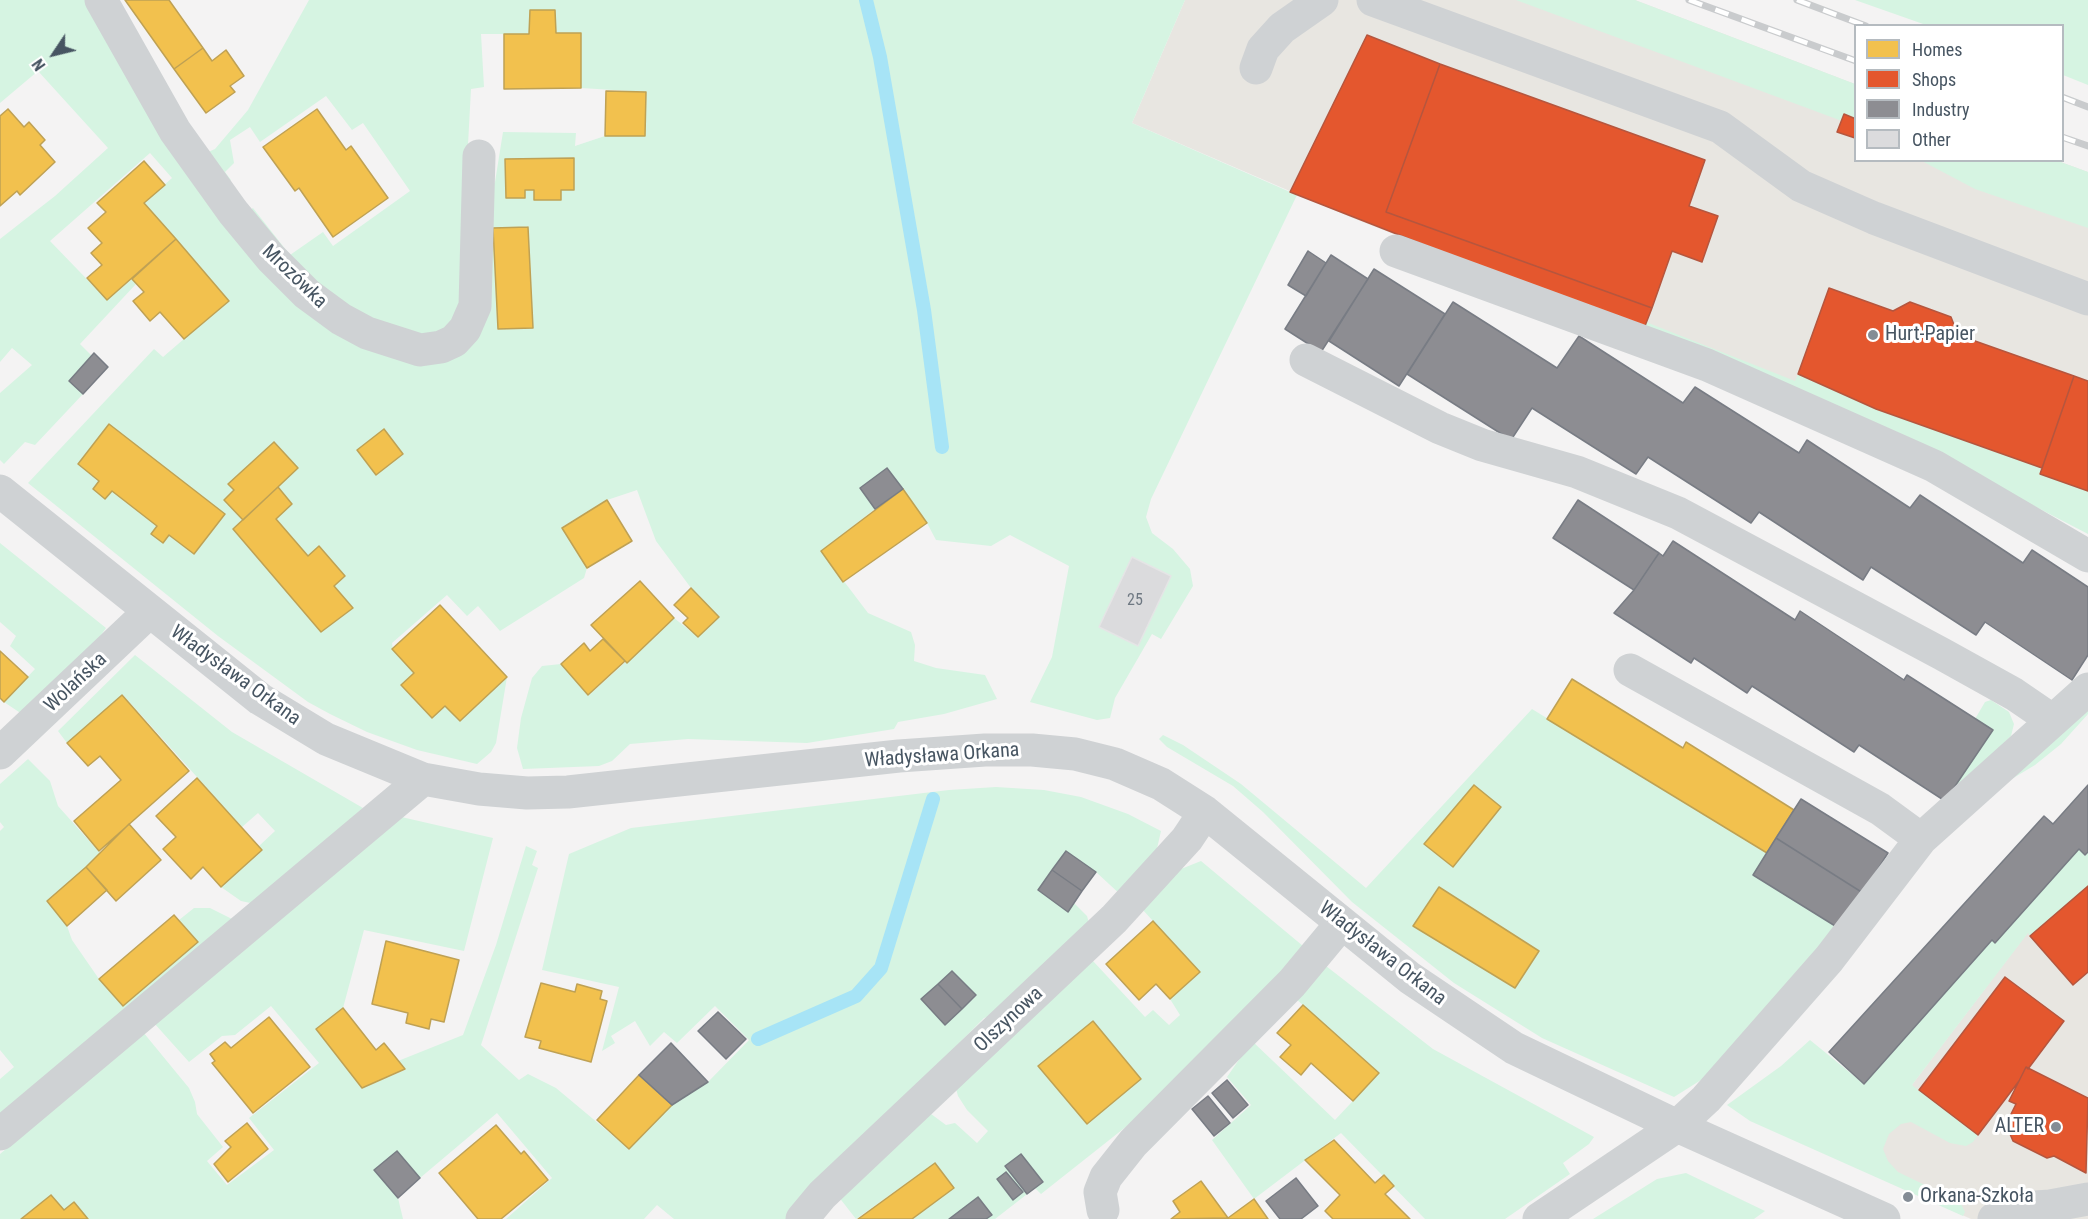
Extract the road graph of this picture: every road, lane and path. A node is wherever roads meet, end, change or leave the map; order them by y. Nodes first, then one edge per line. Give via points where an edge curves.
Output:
1 (101, 0) edge
2 (1322, 0) edge
3 (1373, 0) edge
4 (1256, 68) dead end
5 (479, 156) dead end
6 (1396, 251) dead end
7 (2088, 299) edge
8 (1306, 360) dead end
9 (0, 491) edge
10 (2088, 556) edge
11 (149, 612) junction
12 (1630, 670) dead end
13 (2088, 689) edge
14 (2052, 720) junction
15 (0, 753) edge
16 (423, 779) junction
17 (1205, 812) junction
18 (1921, 840) junction
19 (1341, 924) junction
20 (1677, 1126) junction
21 (0, 1134) edge
22 (2088, 1198) edge
23 (1103, 1210) dead end
24 (802, 1219) edge
25 (1539, 1219) edge
26 (1884, 1219) edge
27 (1994, 1219) edge

1 - 5 street, Mrozówka via 175,131 241,221 307,294 367,333 420,350 454,341 465,329 475,306
2 - 4 street via 1282,28 1263,49
3 - 7 street via 1720,127 1801,186 1874,218
6 - 10 street via 1707,365 1934,466
8 - 14 street via 1440,428 1482,445 1576,472 1678,513 1973,671
9 - 11 street, Władysława Orkana
11 - 15 street, Wolańska
11 - 16 street, Władysława Orkana via 290,718 358,754
12 - 18 street via 1880,809
13 - 14 street
14 - 18 street
16 - 17 street, Władysława Orkana via 479,789 568,792 899,756 1032,750 1075,754 1115,764 1161,784
16 - 21 street
17 - 19 street, Władysława Orkana
17 - 24 street, Olszynowa via 1187,839 1114,919 822,1195
18 - 20 street via 1790,1004
19 - 20 street, Władysława Orkana via 1410,978 1514,1048
19 - 23 street via 1292,983 1133,1143 1106,1177 1100,1192
20 - 25 street
20 - 26 street, Władysława Orkana
22 - 27 street via 2008,1209

